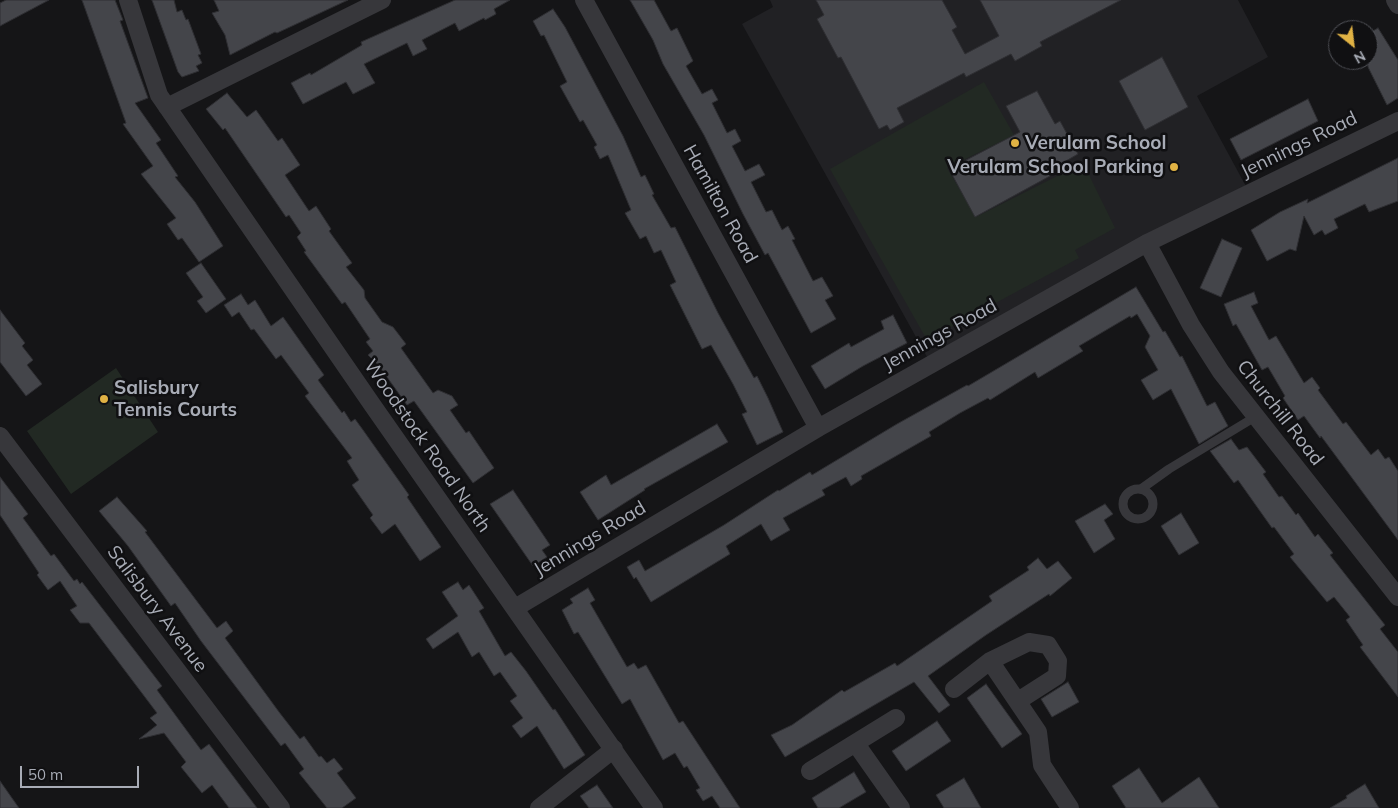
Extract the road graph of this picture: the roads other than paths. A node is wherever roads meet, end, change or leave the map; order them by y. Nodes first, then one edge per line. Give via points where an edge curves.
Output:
1 (128, 0) edge
2 (382, 0) edge
3 (584, 0) edge
4 (1395, 0) edge
5 (1398, 5) edge
6 (167, 107) junction
7 (1398, 121) edge
8 (1147, 243) junction
9 (1255, 417) junction
10 (818, 428) junction
11 (0, 436) edge
12 (1140, 489) dead end
13 (1398, 597) edge
14 (515, 608) junction
15 (990, 662) junction
16 (954, 689) dead end
17 (1018, 701) junction
18 (896, 718) dead end
19 (856, 744) junction
20 (614, 749) junction
21 (810, 771) dead end
22 (281, 808) edge
23 (539, 808) edge
24 (654, 808) edge
25 (901, 808) edge
26 (1070, 808) edge

1 - 6 street, Woodstock Road North via 159,95
2 - 6 street
3 - 10 street, Hamilton Road
4 - 5 street
6 - 14 street, Woodstock Road North
7 - 8 street, Jennings Road
8 - 9 street, Churchill Road via 1190,325
8 - 10 street, Jennings Road
9 - 12 lane
9 - 13 street, Churchill Road
10 - 14 street, Jennings Road
11 - 22 street, Salisbury Avenue
14 - 20 street, Woodstock Road North
15 - 16 street
15 - 17 street
15 - 17 street via 1029,642 1048,645 1058,661 1056,676
17 - 26 street via 1038,732 1042,766
18 - 19 street
19 - 21 street
19 - 25 street
20 - 23 street
20 - 24 street, Woodstock Road North

